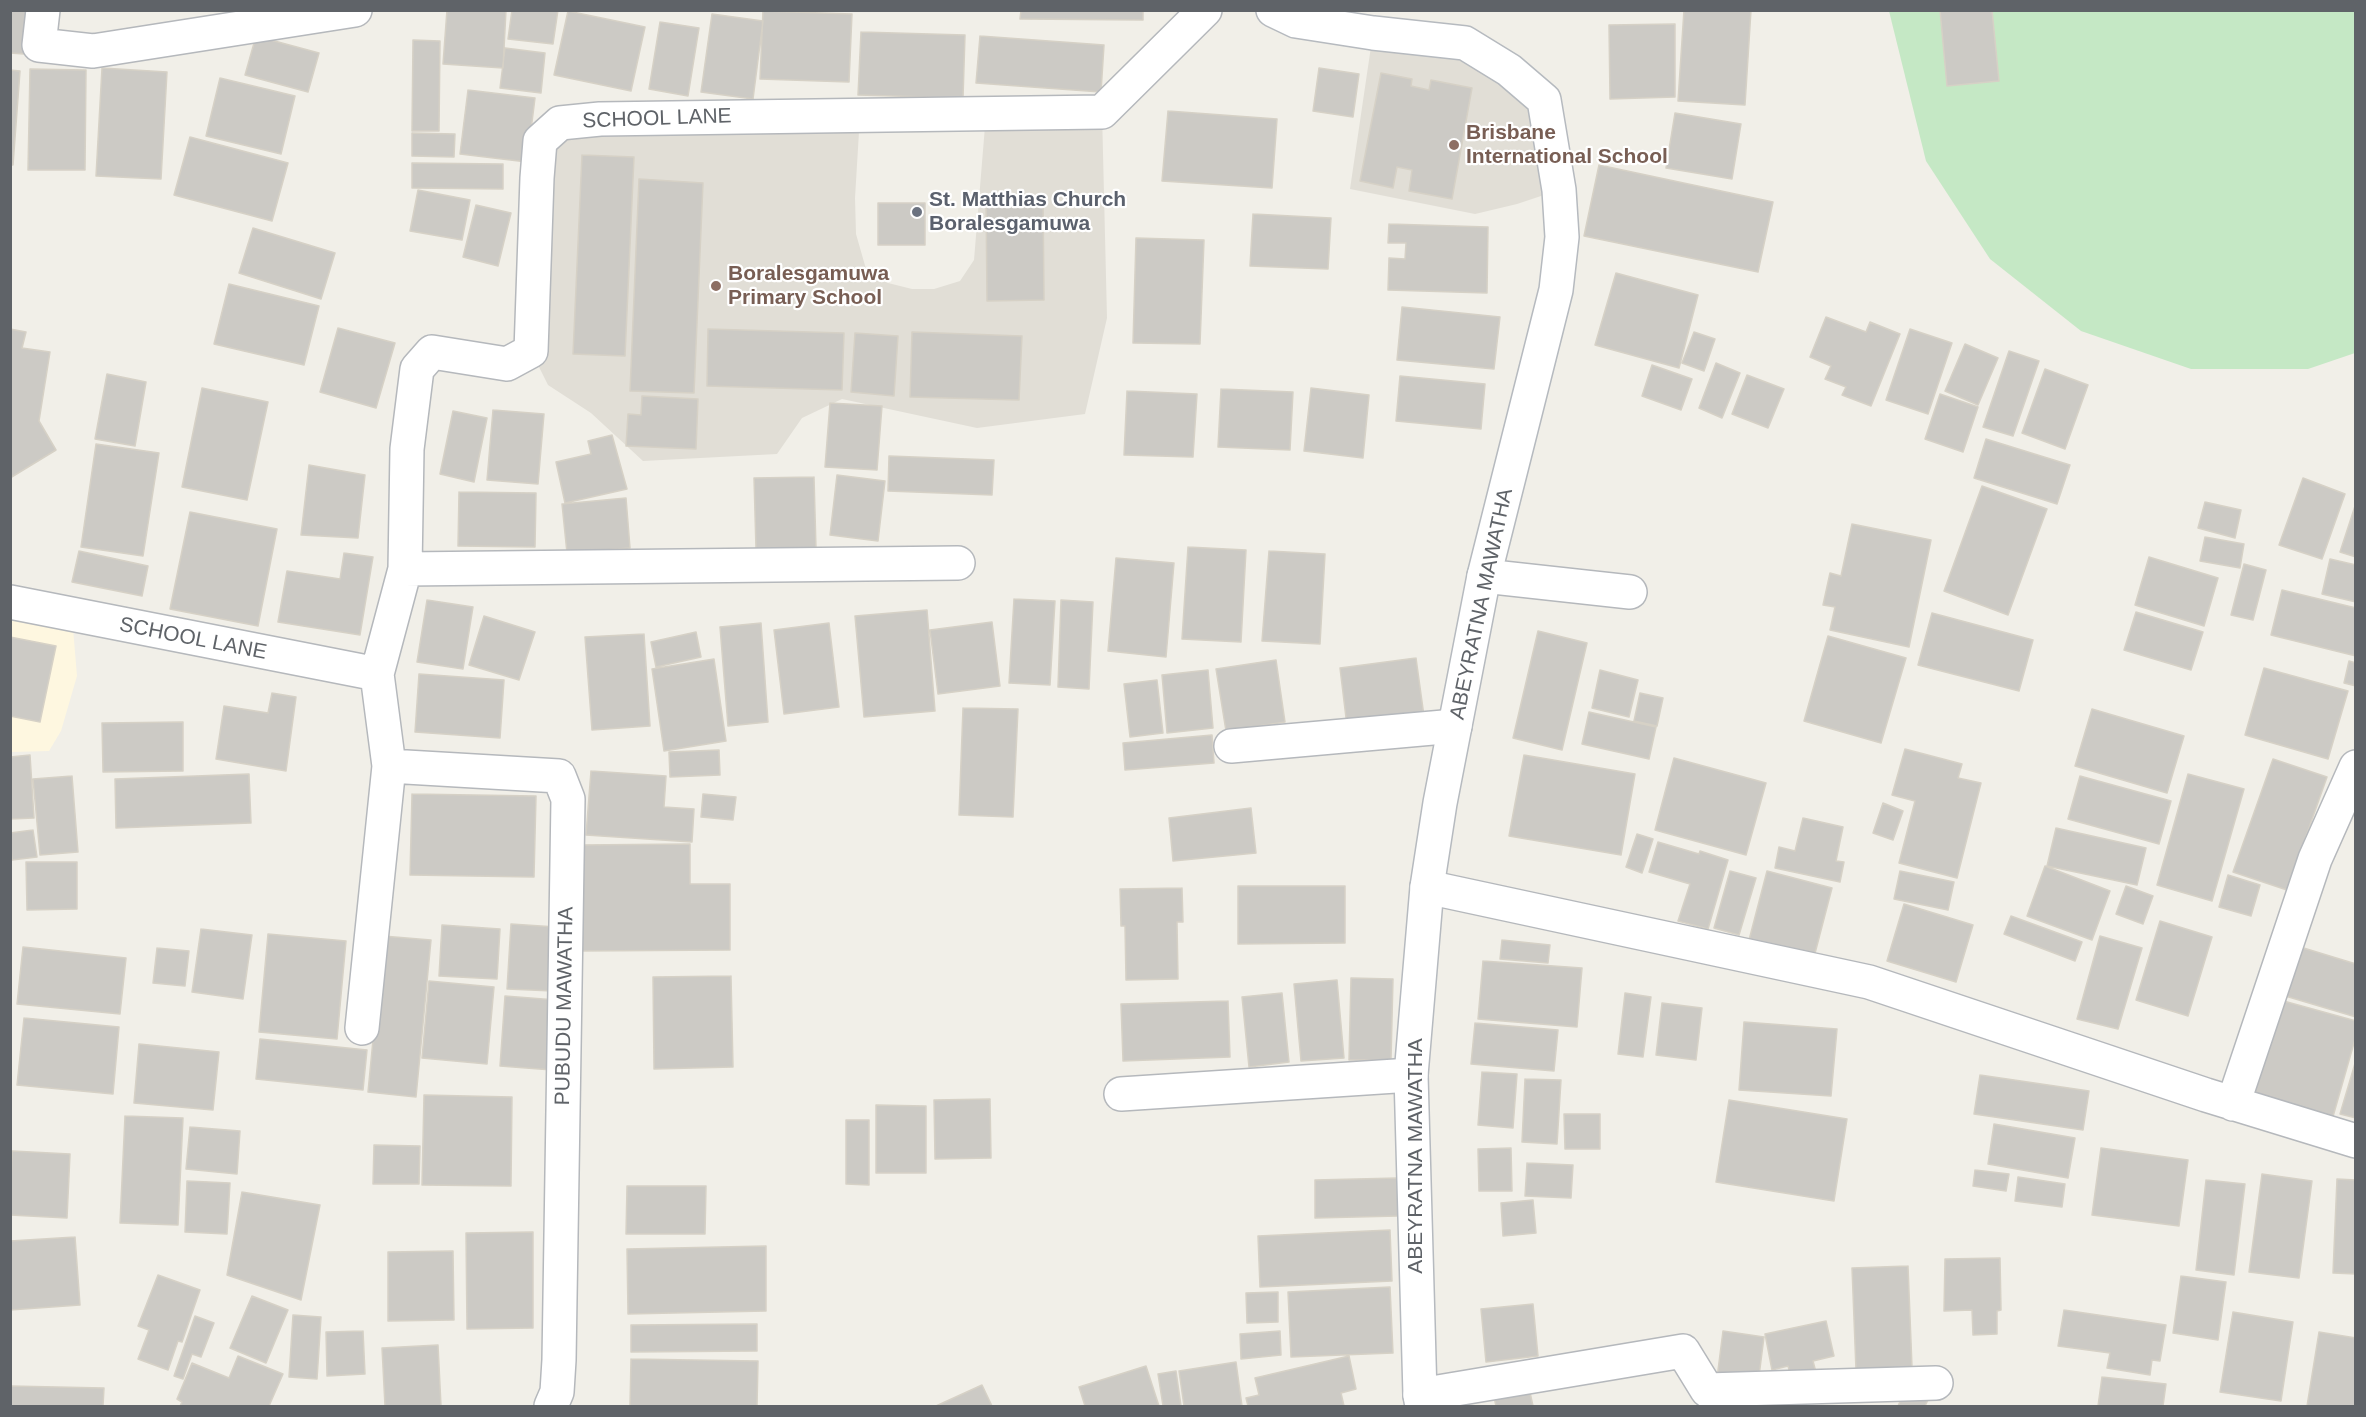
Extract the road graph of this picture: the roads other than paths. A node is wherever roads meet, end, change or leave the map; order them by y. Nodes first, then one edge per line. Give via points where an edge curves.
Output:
1 (43, 10) edge
2 (355, 10) edge
3 (1205, 10) edge
4 (1273, 10) edge
5 (958, 563) dead end
6 (405, 569) junction
7 (1484, 576) junction
8 (1630, 592) dead end
9 (10, 602) edge
10 (377, 674) junction
11 (1455, 726) junction
12 (1231, 746) dead end
13 (389, 766) junction
14 (2355, 767) edge
15 (1427, 887) junction
16 (362, 1028) dead end
17 (1411, 1075) junction
18 (1121, 1094) dead end
19 (2233, 1104) junction
20 (2355, 1141) edge
21 (1936, 1383) dead end
22 (1421, 1401) edge
23 (551, 1407) edge

1 - 2 street via 39,45 93,51
3 - 6 street, SCHOOL LANE via 1102,112 600,119 560,123 540,141 531,351 507,364 432,352 417,369 407,449
4 - 7 street, ABEYRATNA MAWATHA via 1296,21 1464,43 1509,70 1544,100 1559,190 1562,237 1556,290
5 - 6 street
6 - 10 street, SCHOOL LANE
7 - 8 street
7 - 11 street, ABEYRATNA MAWATHA
9 - 10 street, SCHOOL LANE
10 - 13 street, SCHOOL LANE
11 - 12 street
11 - 15 street, ABEYRATNA MAWATHA
13 - 16 street, SCHOOL LANE
13 - 23 street, PUBUDU MAWATHA via 559,776 568,799 559,1360 557,1392
14 - 19 street via 2315,859
15 - 17 street, ABEYRATNA MAWATHA
15 - 19 street via 1869,982
17 - 18 street
17 - 22 street, ABEYRATNA MAWATHA
19 - 20 street
21 - 22 street via 1707,1390 1683,1350

